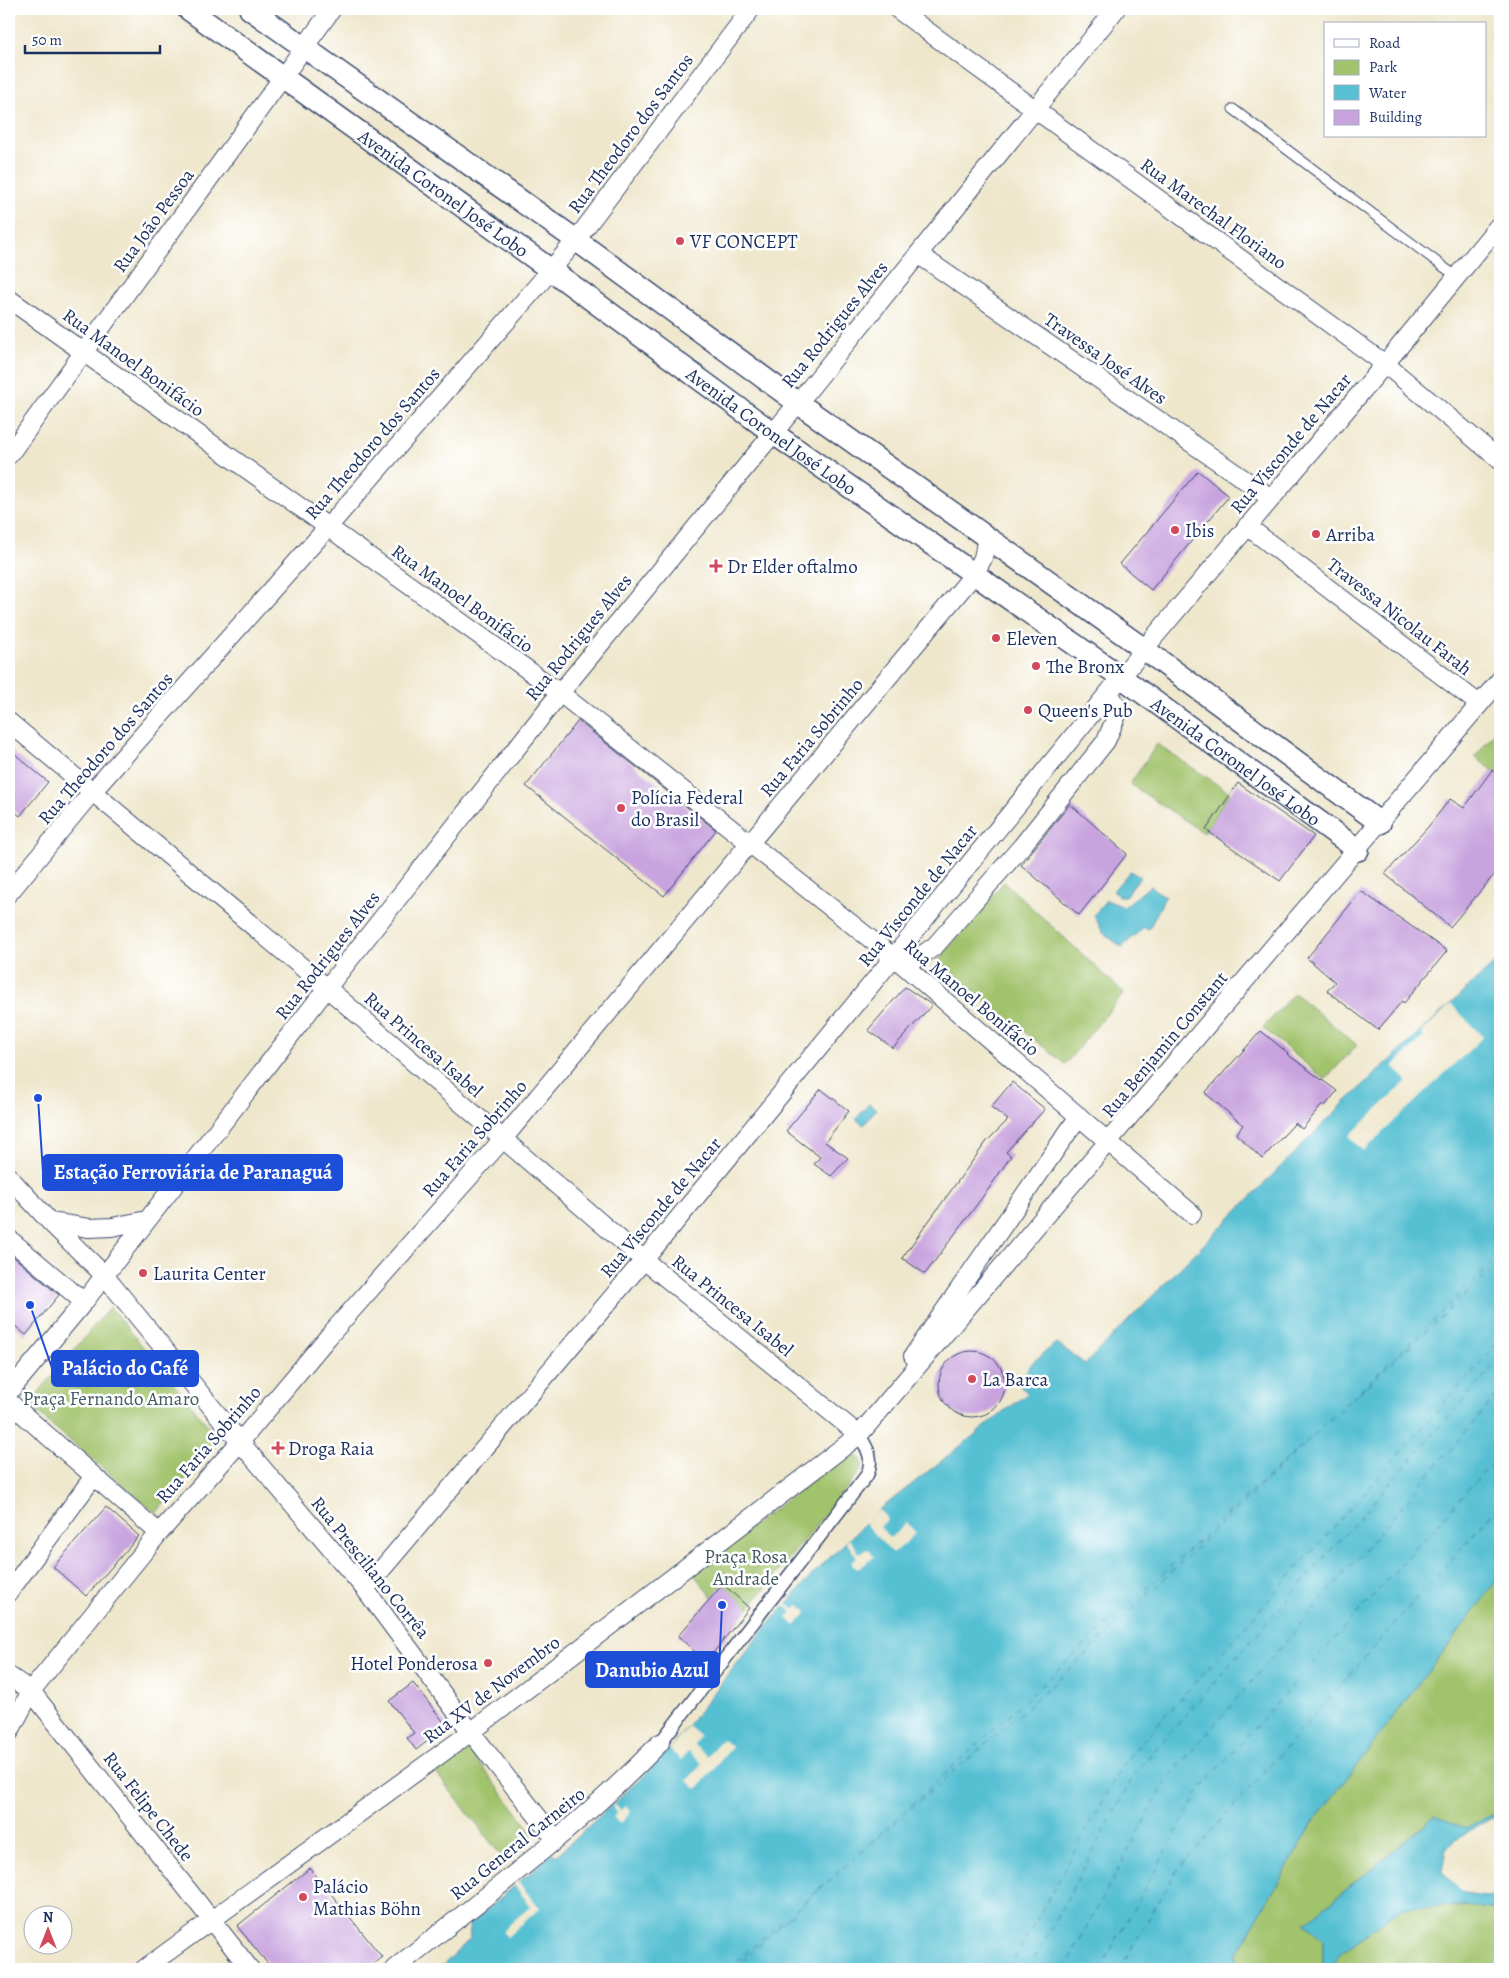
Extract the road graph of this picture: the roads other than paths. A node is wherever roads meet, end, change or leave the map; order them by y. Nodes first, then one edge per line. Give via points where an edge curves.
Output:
1 (188, 9) edge
2 (250, 9) edge
3 (332, 9) edge
4 (751, 9) edge
5 (897, 9) edge
6 (1116, 9) edge
7 (304, 48) junction
8 (282, 77) junction
9 (1035, 108) junction
10 (1233, 109) dead end
11 (1500, 224) edge
12 (576, 240) junction
13 (918, 254) junction
14 (551, 270) junction
15 (1457, 277) junction
16 (9, 299) edge
17 (84, 352) junction
18 (1385, 364) junction
19 (798, 403) junction
20 (773, 433) junction
21 (9, 455) edge
22 (1500, 460) edge
23 (1271, 498) junction
24 (328, 526) junction
25 (1247, 526) junction
26 (987, 537) junction
27 (975, 573) junction
28 (1144, 649) junction
29 (1500, 680) edge
30 (1115, 684) junction
31 (560, 693) junction
32 (1480, 704) junction
33 (9, 722) edge
34 (92, 792) junction
35 (1380, 823) junction
36 (750, 845) junction
37 (1358, 850) junction
38 (9, 893) edge
39 (898, 961) junction
40 (327, 988) junction
41 (1079, 1116) junction
42 (502, 1140) junction
43 (1109, 1142) junction
44 (9, 1177) edge
45 (1192, 1214) dead end
46 (147, 1220) junction
47 (50, 1222) junction
48 (9, 1239) edge
49 (644, 1260) junction
50 (104, 1275) junction
51 (84, 1302) junction
52 (9, 1392) edge
53 (9, 1402) edge
54 (859, 1435) junction
55 (240, 1442) junction
56 (94, 1476) junction
57 (160, 1533) junction
58 (365, 1589) junction
59 (9, 1592) edge
60 (9, 1676) edge
61 (31, 1691) junction
62 (471, 1732) junction
63 (9, 1734) edge
64 (660, 1743) joint
65 (556, 1840) junction
66 (212, 1920) junction
67 (144, 1969) edge
68 (250, 1969) edge
69 (394, 1969) edge

1 - 8 street, Avenida Coronel José Lobo
2 - 7 street, Avenida Coronel José Lobo
3 - 7 street, Rua João Pessoa
4 - 12 street, Rua Theodoro dos Santos
5 - 9 street, Rua Marechal Floriano
6 - 9 street, Rua Rodrigues Alves
7 - 8 street, Rua João Pessoa
7 - 12 street, Avenida Coronel José Lobo
8 - 14 street, Avenida Coronel José Lobo
8 - 17 street, Rua João Pessoa
9 - 13 street, Rua Rodrigues Alves
9 - 18 street, Rua Marechal Floriano
10 - 15 lane
11 - 15 street, Rua Visconde de Nacar
12 - 14 street, Rua Theodoro dos Santos
12 - 19 street, Avenida Coronel José Lobo
13 - 19 street, Rua Rodrigues Alves
13 - 23 street, Travessa José Alves
14 - 20 street, Avenida Coronel José Lobo
14 - 24 street, Rua Theodoro dos Santos
15 - 18 street, Rua Visconde de Nacar
16 - 17 street, Rua Manoel Bonifácio
17 - 21 street, Rua João Pessoa
17 - 24 street, Rua Manoel Bonifácio
18 - 22 street, Rua Marechal Floriano
18 - 23 street, Rua Visconde de Nacar
19 - 20 street, Rua Rodrigues Alves
19 - 26 street, Avenida Coronel José Lobo
20 - 27 street, Avenida Coronel José Lobo
20 - 31 street, Rua Rodrigues Alves
23 - 25 street, Rua Visconde de Nacar
24 - 31 street, Rua Manoel Bonifácio
24 - 34 street, Rua Theodoro dos Santos
25 - 28 street, Rua Visconde de Nacar
25 - 32 street, Travessa Nicolau Farah
26 - 27 street, Rua Faria Sobrinho via 983,558
26 - 28 street, Avenida Coronel José Lobo
27 - 30 street, Avenida Coronel José Lobo
27 - 36 street, Rua Faria Sobrinho
28 - 30 street, Rua Visconde de Nacar
28 - 35 street, Avenida Coronel José Lobo
29 - 32 street, Rua Benjamin Constant
30 - 37 street, Avenida Coronel José Lobo
30 - 39 street, Rua Visconde de Nacar
30 - 39 street via 1117,714 1106,742 935,946 919,957
31 - 36 street, Rua Manoel Bonifácio
31 - 40 street, Rua Rodrigues Alves
32 - 35 street, Rua Benjamin Constant
33 - 34 street, Rua Princesa Isabel
34 - 38 street, Rua Theodoro dos Santos
34 - 40 street, Rua Princesa Isabel
35 - 37 street, Rua Benjamin Constant
36 - 39 street, Rua Manoel Bonifácio
36 - 42 street, Rua Faria Sobrinho
37 - 43 street, Rua Benjamin Constant
39 - 41 street, Rua Manoel Bonifácio
39 - 49 street, Rua Visconde de Nacar
40 - 42 street, Rua Princesa Isabel
40 - 46 street, Rua Rodrigues Alves
41 - 43 street, Rua Manoel Bonifácio
41 - 54 street, Rua Benjamin Constant
42 - 49 street, Rua Princesa Isabel
42 - 55 street, Rua Faria Sobrinho via 328,1336
43 - 45 street, Rua Manoel Bonifácio
43 - 54 street, Rua Benjamin Constant
44 - 47 street, Rua Presciliano Corrêa
46 - 47 street via 89,1228
46 - 50 street, Rua Rodrigues Alves
47 - 50 street, Rua Presciliano Corrêa
48 - 51 street
49 - 54 street, Rua Princesa Isabel
49 - 58 street, Rua Visconde de Nacar
50 - 51 street, Rua Rodrigues Alves
50 - 55 street, Rua Presciliano Corrêa
51 - 52 street, Rua Rodrigues Alves
53 - 56 street
54 - 62 street, Rua XV de Novembro
54 - 64 street via 871,1460 867,1475
55 - 57 street, Rua Faria Sobrinho
55 - 58 street, Rua Presciliano Corrêa
56 - 57 street
56 - 59 street
57 - 61 street, Rua Faria Sobrinho
58 - 62 street, Rua Presciliano Corrêa
60 - 61 street, Rua Felipe Chede
61 - 63 street, Rua Faria Sobrinho
61 - 66 street, Rua Felipe Chede
62 - 65 street, Rua Presciliano Corrêa
62 - 66 street, Rua XV de Novembro
64 - 65 street, Rua General Carneiro via 602,1801
65 - 69 street, Rua General Carneiro
66 - 67 street, Rua XV de Novembro
66 - 68 street, Rua Felipe Chede

